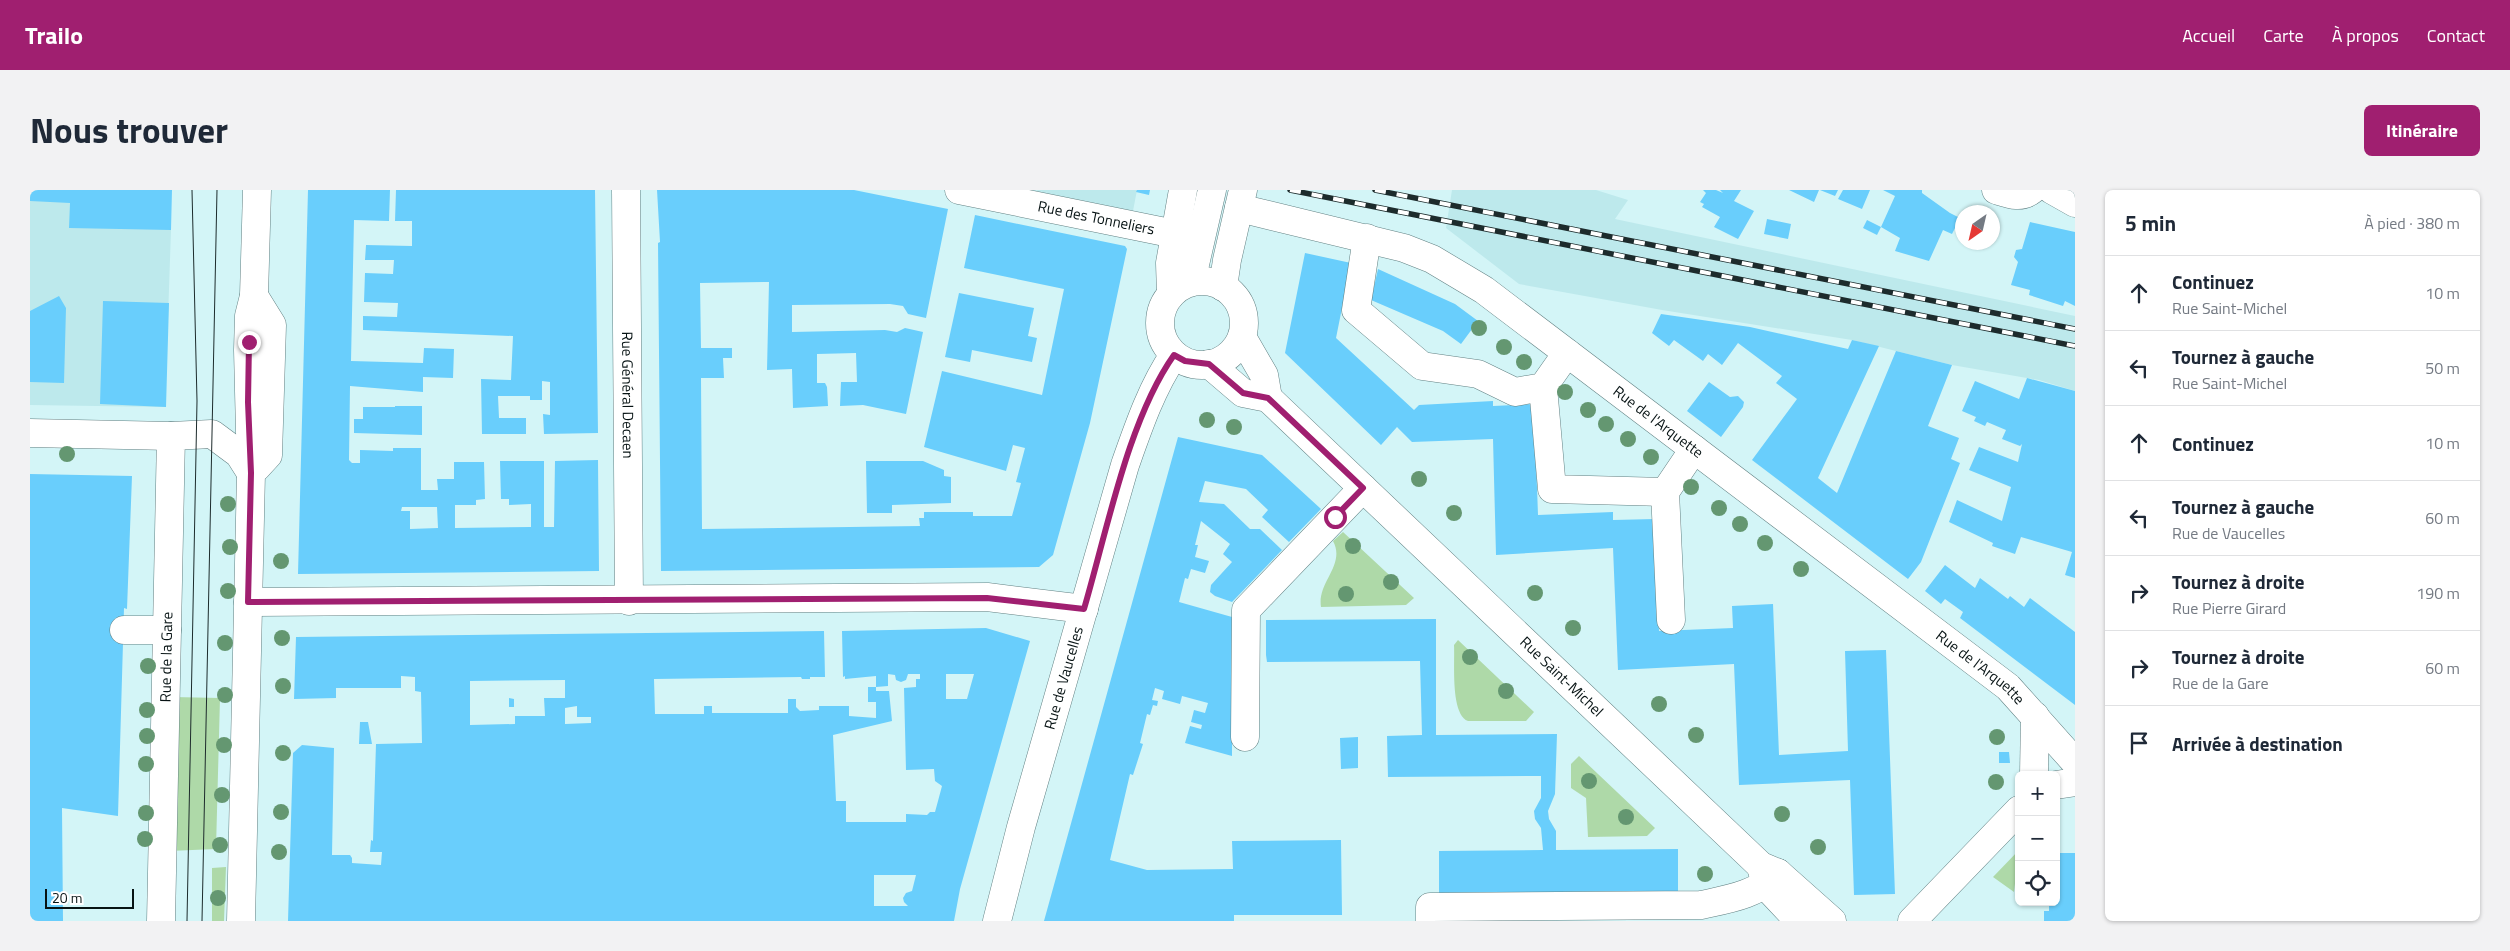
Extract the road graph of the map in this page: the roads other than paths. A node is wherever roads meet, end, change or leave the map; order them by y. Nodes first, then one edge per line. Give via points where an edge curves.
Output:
1 (257, 190) edge
2 (626, 190) edge
3 (959, 190) edge
4 (1183, 190) edge
5 (1212, 190) edge
6 (1996, 190) edge
7 (2032, 190) edge
8 (2052, 190) edge
9 (1241, 199) edge
10 (2075, 203) edge
11 (1175, 234) junction
12 (1367, 238) junction
13 (1224, 286) junction
14 (1181, 288) junction
15 (254, 296) junction
16 (1242, 337) junction
17 (1567, 353) junction
18 (1174, 355) junction
19 (1209, 364) junction
20 (270, 382) junction
21 (1543, 387) junction
22 (1268, 398) junction
23 (248, 402) junction
24 (30, 433) edge
25 (212, 434) junction
26 (171, 436) junction
27 (1694, 449) junction
28 (251, 473) junction
29 (1363, 488) junction
30 (1665, 492) junction
31 (629, 601) junction
32 (248, 602) junction
33 (1084, 609) junction
34 (1670, 620) dead end
35 (125, 624) dead end
36 (167, 625) junction
37 (2035, 716) junction
38 (1245, 737) dead end
39 (2075, 762) edge
40 (2034, 771) edge
41 (2075, 782) edge
42 (2060, 784) edge
43 (2015, 814) edge
44 (1768, 875) junction
45 (161, 921) edge
46 (241, 921) edge
47 (997, 921) edge
48 (1430, 921) edge
49 (1799, 921) edge
50 (1832, 921) edge
51 (1912, 921) edge

1 - 15 main road
2 - 31 main road, Rue Général Decaen
3 - 11 main road, Rue des Tonneliers
4 - 11 main road
5 - 14 main road
6 - 7 main road via 2011,196 2026,195
8 - 10 main road
9 - 12 main road, Rue de l'Arquette
9 - 13 main road
11 - 14 main road via 1170,263
12 - 17 main road, Rue de l'Arquette via 1404,248 1456,273 1484,290
12 - 21 main road via 1356,310 1422,366 1478,374 1515,392
13 - 14 main road via 1207,281
13 - 16 main road via 1241,309
14 - 18 main road via 1163,305 1160,318 1165,344
15 - 20 main road via 272,325
15 - 23 main road via 249,316
16 - 19 main road via 1228,355
16 - 22 main road via 1264,375
17 - 21 main road
17 - 27 main road, Rue de l'Arquette
18 - 19 main road via 1185,361
18 - 33 main road, Rue de Vaucelles via 1138,429
19 - 22 main road via 1243,393
20 - 23 main road
20 - 28 main road via 268,455
21 - 30 main road via 1552,490
22 - 29 main road, Rue Saint-Michel
23 - 25 main road
23 - 28 main road
24 - 26 main road
25 - 26 main road
25 - 28 main road via 239,454
26 - 36 main road, Rue de la Gare
27 - 30 main road
27 - 37 main road, Rue de l'Arquette via 2008,687
28 - 32 main road
29 - 38 main road via 1246,610
29 - 44 main road, Rue Saint-Michel
30 - 34 main road
31 - 32 main road
31 - 33 main road via 987,598
32 - 46 main road
33 - 47 main road, Rue de Vaucelles
35 - 36 main road
36 - 45 main road, Rue de la Gare
37 - 39 main road, Rue de l'Arquette
37 - 40 main road, Rue de l'Arquette
41 - 42 main road
43 - 51 main road
44 - 48 main road via 1738,897 1701,905 1430,907
44 - 49 main road, Rue Saint-Michel
44 - 50 main road, Rue Saint-Michel

